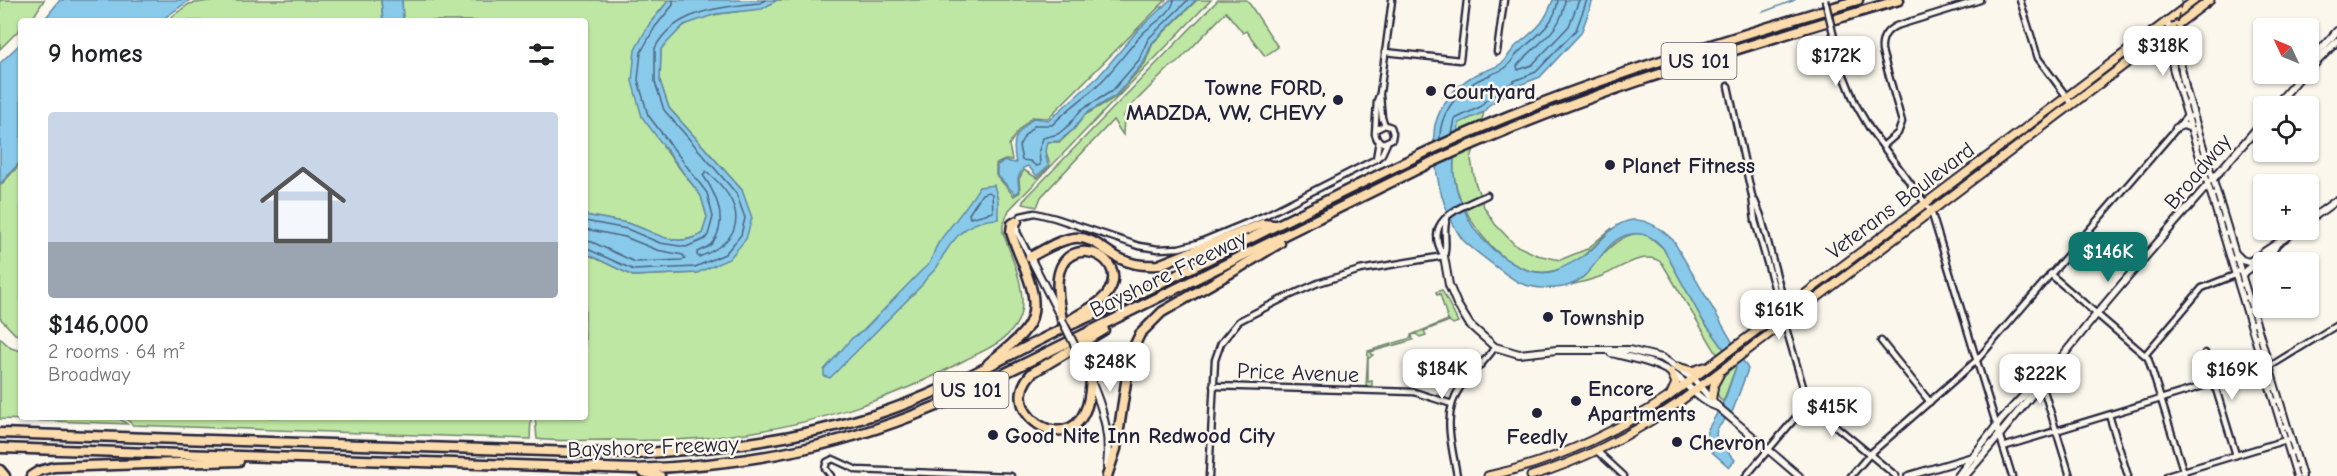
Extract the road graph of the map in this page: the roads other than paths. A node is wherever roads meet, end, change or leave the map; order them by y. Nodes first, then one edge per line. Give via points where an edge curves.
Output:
1 (1392, 0) edge
2 (1467, 0) edge
3 (1504, 0) edge
4 (1825, 0) edge
5 (1858, 0) edge
6 (1899, 0) edge
7 (1980, 0) edge
8 (2020, 0) edge
9 (2196, 0) edge
10 (2210, 0) edge
11 (2166, 21) junction
12 (2178, 24) junction
13 (2170, 29) junction
14 (2337, 30) edge
15 (2337, 41) edge
16 (2151, 44) junction
17 (2171, 50) junction
18 (2319, 51) edge
19 (1385, 52) junction
20 (1497, 52) dead end
21 (2180, 59) junction
22 (2319, 60) edge
23 (2294, 84) edge
24 (1728, 86) dead end
25 (1380, 93) junction
26 (2284, 96) edge
27 (2066, 97) junction
28 (2072, 104) junction
29 (2190, 114) junction
30 (1385, 125) junction
31 (2176, 128) junction
32 (2191, 128) junction
33 (1377, 129) junction
34 (2253, 133) edge
35 (1379, 141) junction
36 (1387, 142) junction
37 (1883, 146) junction
38 (1376, 159) junction
39 (1980, 162) junction
40 (1976, 177) junction
41 (2210, 182) junction
42 (1487, 195) dead end
43 (2337, 200) edge
44 (1927, 202) junction
45 (1931, 211) junction
46 (2319, 213) edge
47 (1448, 216) junction
48 (1017, 221) junction
49 (1313, 221) junction
50 (1274, 225) junction
51 (2283, 240) edge
52 (2276, 245) junction
53 (2235, 253) junction
54 (1444, 256) junction
55 (1030, 257) junction
56 (2050, 274) junction
57 (2238, 275) junction
58 (1142, 306) junction
59 (1782, 313) junction
60 (2097, 314) junction
61 (1062, 320) junction
62 (1784, 321) junction
63 (2337, 325) edge
64 (1055, 332) junction
65 (1881, 341) dead end
66 (1495, 347) junction
67 (1601, 350) junction
68 (2205, 353) dead end
69 (2145, 355) junction
70 (1977, 360) junction
71 (1715, 363) junction
72 (1678, 367) junction
73 (2266, 367) junction
74 (1722, 370) junction
75 (1671, 372) junction
76 (976, 374) junction
77 (1091, 379) junction
78 (1694, 379) junction
79 (2041, 381) junction
80 (2215, 382) junction
81 (1687, 384) junction
82 (1213, 386) junction
83 (1701, 386) junction
84 (1694, 391) junction
85 (1712, 397) junction
86 (1667, 398) junction
87 (2161, 399) junction
88 (1930, 402) junction
89 (1808, 403) junction
90 (1452, 404) junction
91 (1718, 407) junction
92 (2109, 415) junction
93 (1997, 425) junction
94 (2057, 431) junction
95 (0, 434) edge
96 (2000, 434) junction
97 (1604, 436) junction
98 (2286, 440) junction
99 (1580, 446) junction
100 (1979, 446) junction
101 (2003, 447) junction
102 (0, 448) edge
103 (1988, 448) junction
104 (1597, 451) junction
105 (1769, 451) junction
106 (1870, 454) junction
107 (2236, 455) junction
108 (1975, 456) junction
109 (328, 459) junction
110 (1964, 459) junction
111 (1531, 465) junction
112 (1944, 465) junction
113 (634, 469) junction
114 (0, 470) edge
115 (2184, 473) edge
116 (5, 476) edge
117 (32, 476) edge
118 (660, 476) edge
119 (831, 476) edge
120 (1011, 476) edge
121 (1107, 476) edge
122 (1209, 476) edge
123 (1457, 476) edge
124 (1488, 476) edge
125 (1533, 476) edge
126 (1624, 476) edge
127 (1746, 476) edge
128 (1799, 476) edge
129 (1851, 476) edge
130 (1896, 476) edge
131 (1908, 476) edge
132 (1957, 476) edge
133 (1965, 476) edge
134 (2012, 476) edge
135 (2070, 476) edge
136 (2128, 476) edge
137 (2167, 476) edge
138 (2297, 476) edge
139 (2302, 476) edge

1 - 19 street
2 - 19 street via 1460,60
3 - 20 street
4 - 37 street, bridge via 1851,94
5 - 50 highway, Bayshore Freeway / US 101 via 1644,66 1502,118
6 - 49 highway, Bayshore Freeway / US 101 via 1648,77 1502,131
7 - 37 street via 1887,31 1882,51 1902,122 1898,133
8 - 27 street via 2035,53
9 - 11 main road, Veterans Boulevard
10 - 12 main road, Veterans Boulevard
11 - 13 street
11 - 27 main road, Veterans Boulevard
12 - 13 main road, Veterans Boulevard
12 - 21 street
13 - 16 main road, Veterans Boulevard
13 - 17 street
13 - 21 street
14 - 18 street
15 - 22 street
16 - 17 street
16 - 28 main road, Veterans Boulevard
17 - 29 street via 2173,68
19 - 25 street
21 - 29 street
23 - 26 street
24 - 59 street via 1755,221
25 - 30 street
25 - 33 street
27 - 28 street
27 - 39 main road, Veterans Boulevard
28 - 40 main road, Veterans Boulevard
29 - 31 street
29 - 32 street
29 - 41 street
30 - 33 street
30 - 36 street via 1394,133
31 - 32 street
31 - 56 street
32 - 41 street
33 - 35 street
34 - 41 street, Broadway
35 - 36 street
35 - 38 street
36 - 38 street
37 - 44 street
38 - 48 street via 1266,215 1186,247 1145,247 1035,213
39 - 40 main road
39 - 44 main road, Veterans Boulevard
40 - 45 main road, Veterans Boulevard
41 - 53 street
41 - 57 street
41 - 60 street, Broadway
42 - 47 street
43 - 46 street
44 - 45 street
44 - 59 main road, Veterans Boulevard
45 - 62 main road, Veterans Boulevard
45 - 70 street
47 - 54 street
47 - 54 street via 1437,230 1439,249
48 - 55 street via 1016,229
48 - 76 highway via 1011,232 1031,288 1033,314 1022,334
49 - 58 highway, Bayshore Freeway / US 101
49 - 121 highway via 1162,312 1140,334 1130,355 1116,449
50 - 55 highway via 1262,224 1158,265 1128,262 1081,238 1060,242
50 - 64 highway, Bayshore Freeway / US 101
51 - 52 street
52 - 53 street via 2249,262
52 - 57 street via 2272,252
53 - 57 street
54 - 66 street via 1457,304 1470,325
54 - 82 street via 1360,270 1318,284 1239,321 1221,343
55 - 61 street
56 - 60 street
56 - 70 street
57 - 69 street via 2202,288
57 - 73 street
58 - 77 highway via 1032,373 1023,391 1025,411 1043,428 1070,427 1086,410
58 - 113 highway, Bayshore Freeway / US 101 via 955,398 874,430 814,448 751,460
59 - 62 street
59 - 71 main road, Veterans Boulevard
60 - 69 street
60 - 79 street, Broadway
61 - 64 highway via 1057,286 1061,269 1075,253 1098,255 1112,272 1109,291
61 - 77 street, bridge
62 - 74 main road, Veterans Boulevard
62 - 89 street
63 - 73 street
64 - 76 highway, Bayshore Freeway / US 101
65 - 88 street
66 - 67 street via 1519,354
66 - 90 street via 1462,385
67 - 72 street via 1629,350 1662,358
67 - 75 street
68 - 80 street
69 - 87 street
70 - 88 street
70 - 93 street
71 - 72 main road via 1692,371
71 - 78 main road, Veterans Boulevard
72 - 78 street
73 - 80 street
73 - 98 street
73 - 139 street
74 - 83 main road, Veterans Boulevard
74 - 85 main road
75 - 81 street
75 - 86 main road via 1676,383
76 - 95 highway, Bayshore Freeway / US 101 via 870,417 777,440 692,451 544,452
77 - 121 street via 1107,427
78 - 81 main road, Veterans Boulevard
78 - 83 street
79 - 93 street, Broadway
79 - 94 street
79 - 96 street, Broadway
80 - 87 street
80 - 107 street
81 - 84 street
81 - 86 main road, Veterans Boulevard
82 - 90 street, Price Avenue via 1414,392
82 - 122 street
83 - 84 main road, Veterans Boulevard
83 - 85 street
84 - 91 street
84 - 104 main road, Veterans Boulevard
85 - 91 street
86 - 97 main road, Veterans Boulevard
87 - 92 street
87 - 115 street
88 - 106 street
89 - 105 street
89 - 106 street
90 - 123 street via 1449,427
91 - 105 street
92 - 94 street
92 - 136 street
93 - 96 street
93 - 100 street, Broadway
94 - 101 street
94 - 135 street
96 - 101 street
96 - 103 street, Broadway
97 - 99 main road, Veterans Boulevard
97 - 104 main road
98 - 107 street
98 - 138 street
99 - 104 main road
99 - 111 main road, Veterans Boulevard
100 - 108 street, Broadway
100 - 110 street
101 - 134 street
102 - 109 highway, Bayshore Freeway / US 101
103 - 108 street
103 - 133 street, Broadway
104 - 125 main road, Veterans Boulevard
104 - 126 street
105 - 127 street
105 - 128 street
106 - 129 street
106 - 130 street
107 - 115 street
108 - 110 street
108 - 132 street, Broadway
109 - 113 highway, Bayshore Freeway / US 101
109 - 117 highway via 54,467
110 - 112 street
111 - 124 main road, Veterans Boulevard
111 - 125 street
112 - 131 street
112 - 132 street
113 - 118 highway
114 - 116 highway
115 - 137 street
119 - 120 street via 825,468 833,459 863,471

